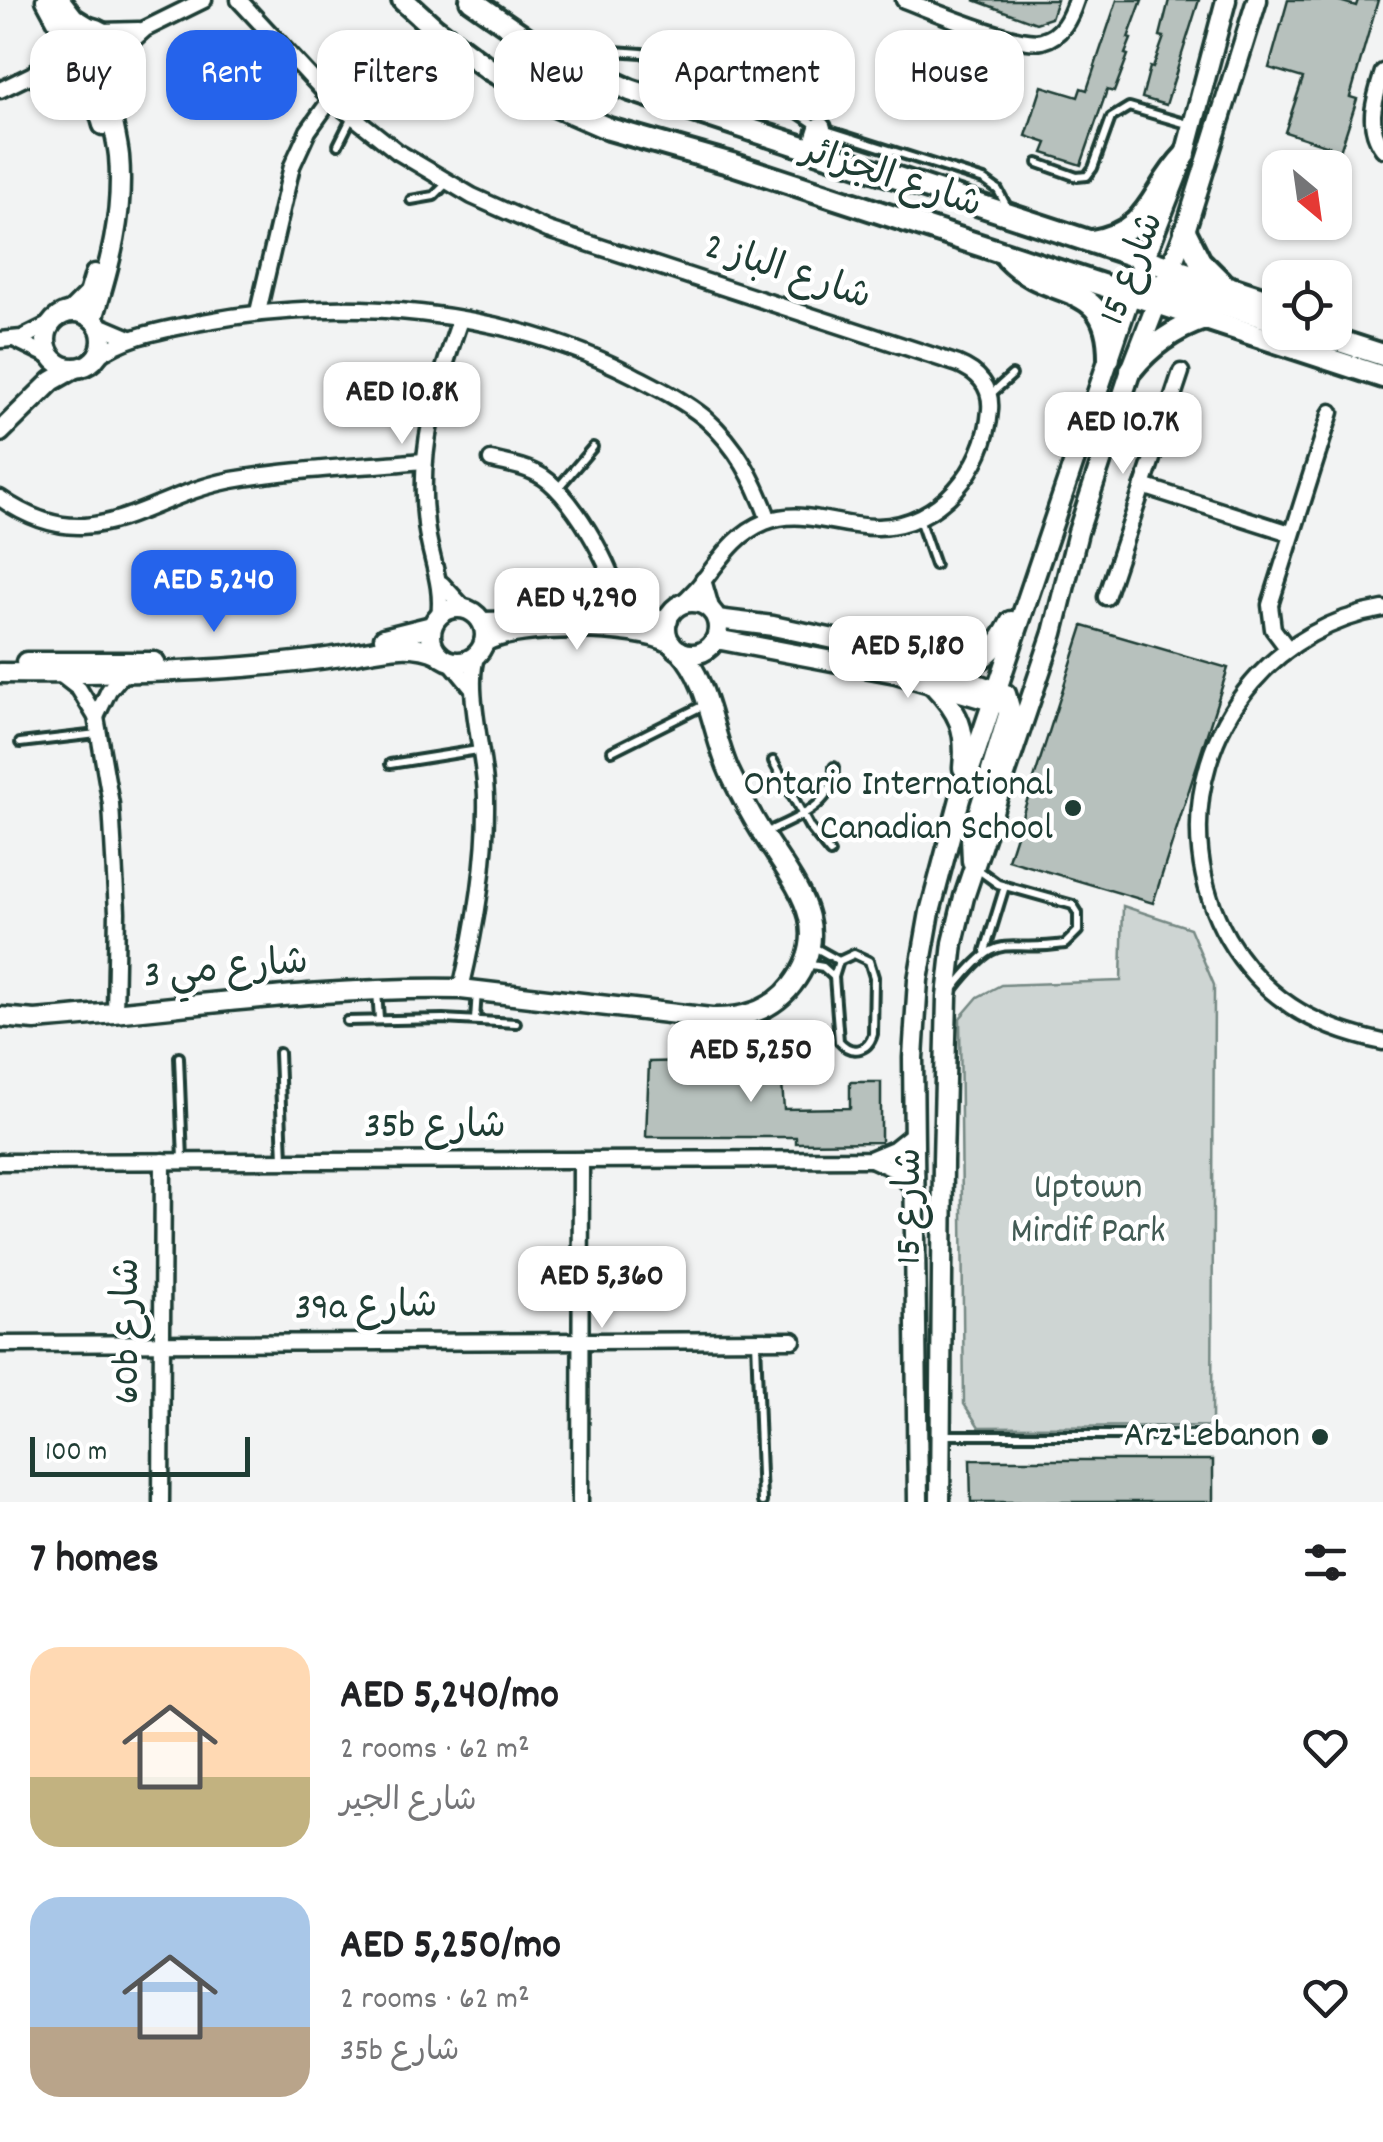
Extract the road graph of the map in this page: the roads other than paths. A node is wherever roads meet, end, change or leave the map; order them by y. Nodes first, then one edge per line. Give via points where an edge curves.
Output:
1 (46, 0) edge
2 (60, 0) edge
3 (204, 0) edge
4 (240, 0) edge
5 (403, 0) edge
6 (472, 0) edge
7 (904, 0) edge
8 (1076, 0) edge
9 (1226, 0) edge
10 (1257, 0) edge
11 (94, 28) junction
12 (145, 29) joint
13 (59, 30) edge
14 (72, 30) edge
15 (96, 30) edge
16 (513, 30) edge
17 (619, 51) edge
18 (1383, 72) edge
19 (30, 74) edge
20 (25, 79) junction
21 (30, 79) edge
22 (317, 84) edge
23 (619, 85) edge
24 (0, 90) edge
25 (317, 118) edge
26 (101, 120) edge
27 (112, 120) edge
28 (350, 120) edge
29 (356, 120) edge
30 (1192, 125) junction
31 (820, 128) junction
32 (338, 145) dead end
33 (1383, 149) edge
34 (813, 150) junction
35 (1184, 155) junction
36 (1038, 163) dead end
37 (447, 183) junction
38 (411, 200) dead end
39 (1010, 214) junction
40 (1185, 232) junction
41 (1091, 242) junction
42 (1002, 253) junction
43 (1144, 260) junction
44 (1221, 282) junction
45 (1163, 285) junction
46 (1132, 293) junction
47 (1262, 297) edge
48 (71, 312) junction
49 (258, 312) junction
50 (1262, 316) edge
51 (1204, 319) junction
52 (460, 320) junction
53 (95, 322) junction
54 (52, 323) junction
55 (1352, 331) edge
56 (131, 338) junction
57 (8, 340) edge
58 (1383, 343) edge
59 (1352, 345) edge
60 (1383, 355) edge
61 (95, 358) junction
62 (1109, 358) junction
63 (54, 360) junction
64 (76, 368) junction
65 (1131, 370) junction
66 (1181, 372) dead end
67 (1012, 375) dead end
68 (1383, 377) edge
69 (989, 395) junction
70 (1331, 412) dead end
71 (0, 416) edge
72 (0, 432) edge
73 (593, 448) dead end
74 (490, 460) dead end
75 (423, 462) junction
76 (1143, 486) junction
77 (557, 489) junction
78 (0, 498) edge
79 (919, 518) junction
80 (769, 520) junction
81 (1290, 533) junction
82 (935, 565) dead end
83 (438, 580) junction
84 (703, 580) junction
85 (1106, 597) dead end
86 (1025, 606) junction
87 (465, 609) junction
88 (1383, 610) edge
89 (673, 613) junction
90 (714, 614) junction
91 (622, 619) junction
92 (436, 621) junction
93 (482, 622) junction
94 (772, 626) junction
95 (712, 644) junction
96 (675, 647) junction
97 (481, 648) junction
98 (764, 648) junction
99 (1288, 649) junction
100 (444, 657) junction
101 (0, 662) edge
102 (0, 673) edge
103 (61, 675) junction
104 (122, 675) junction
105 (937, 677) junction
106 (699, 679) junction
107 (1033, 689) junction
108 (474, 691) junction
109 (1000, 698) junction
110 (705, 704) junction
111 (96, 717) junction
112 (98, 734) junction
113 (20, 743) dead end
114 (482, 749) junction
115 (612, 751) dead end
116 (774, 761) dead end
117 (390, 764) dead end
118 (834, 767) dead end
119 (960, 799) junction
120 (802, 814) junction
121 (762, 834) junction
122 (830, 852) dead end
123 (975, 866) junction
124 (1005, 886) junction
125 (810, 944) junction
126 (985, 952) junction
127 (839, 961) junction
128 (804, 964) junction
129 (834, 977) junction
130 (469, 989) junction
131 (377, 990) junction
132 (947, 997) junction
133 (115, 1014) junction
134 (0, 1018) edge
135 (379, 1020) junction
136 (475, 1020) junction
137 (347, 1021) dead end
138 (516, 1023) dead end
139 (1383, 1042) edge
140 (279, 1053) dead end
141 (179, 1057) dead end
142 (914, 1133) junction
143 (870, 1159) junction
144 (581, 1160) junction
145 (182, 1161) junction
146 (282, 1161) junction
147 (943, 1161) junction
148 (0, 1162) edge
149 (163, 1162) junction
150 (914, 1162) junction
151 (914, 1188) junction
152 (580, 1340) junction
153 (756, 1340) junction
154 (793, 1340) dead end
155 (0, 1344) edge
156 (160, 1344) junction
157 (942, 1435) junction
158 (1209, 1435) dead end
159 (161, 1502) edge
160 (580, 1502) edge
161 (762, 1502) edge
162 (918, 1502) edge
163 (940, 1502) edge

1 - 13 street
2 - 11 street
3 - 12 street
4 - 22 street, شارع الباز 2
5 - 42 main road, شارع الجزائر via 488,69 577,116
6 - 16 main road, شارع الجزائر
7 - 8 street via 1028,42 1055,35
9 - 30 street, شارع 15
10 - 40 street, شارع 15
11 - 12 street
11 - 14 street
11 - 15 street
17 - 31 lane via 642,53 774,98
18 - 33 street via 1372,118
19 - 20 street
20 - 21 street
20 - 24 street
23 - 34 main road, شارع الجزائر
25 - 49 street via 292,166
26 - 48 street via 109,197 103,244 92,286
27 - 53 street via 120,208
28 - 32 lane
29 - 37 street, شارع الباز 2
30 - 35 street, شارع 15
30 - 36 lane via 1130,107 1111,118 1087,176
31 - 34 main road
31 - 39 lane via 984,180 998,190
34 - 39 main road, شارع الجزائر
35 - 41 main road via 1140,220 1115,237
35 - 43 street, شارع 15
37 - 38 lane via 434,196
37 - 69 street, شارع الباز 2 via 548,230 966,367
39 - 41 main road, شارع الجزائر
40 - 44 main road
40 - 45 street, شارع 15
41 - 43 main road, شارع الجزائر
42 - 46 main road, شارع الجزائر
42 - 62 main road via 1030,278 1093,304 1106,325
43 - 45 main road, شارع الجزائر
43 - 46 street, شارع 15
44 - 45 main road, شارع الجزائر
44 - 47 main road, شارع الجزائر
45 - 46 main road, شارع الجزائر
45 - 50 main road
45 - 51 main road, شارع الجزائر
45 - 65 street, شارع 15
46 - 62 street, شارع 15
48 - 53 street
48 - 54 street
49 - 52 street via 339,308
49 - 56 street
51 - 65 main road via 1170,334
51 - 68 main road, شارع الجزائر
52 - 75 street via 432,400
52 - 80 street via 577,350 691,407 735,450
53 - 56 street
53 - 61 street via 102,338
54 - 57 street
54 - 63 street via 46,337
55 - 58 main road
56 - 61 street
57 - 63 street
59 - 60 main road
61 - 64 street
62 - 86 street, شارع 15
63 - 64 street
63 - 71 street
64 - 72 street via 52,381
65 - 107 street, شارع 15
66 - 76 street
67 - 69 lane
69 - 79 street via 990,414 972,468 953,493
70 - 81 street
73 - 77 lane
74 - 77 street via 533,472
75 - 78 street via 226,482 122,520 86,526 32,517
75 - 83 street via 426,527
76 - 81 street
76 - 85 street
77 - 91 street via 613,580
79 - 80 street via 878,527 815,517
79 - 82 lane
80 - 84 street via 724,550
81 - 99 street via 1270,605 1273,629
83 - 87 street
83 - 92 street
84 - 89 street
84 - 90 street
86 - 105 street via 990,655
86 - 109 street, شارع 15
87 - 92 street via 451,609
87 - 93 street
88 - 99 street via 1342,620
89 - 90 street via 696,602
89 - 91 street
89 - 96 street via 666,632
90 - 94 street
90 - 95 street
91 - 93 street
92 - 100 street via 432,644
92 - 101 street via 400,636 229,658
93 - 97 street
94 - 98 street
94 - 105 street via 871,649
95 - 96 street via 698,654
95 - 98 street
95 - 106 street
96 - 97 street via 634,631 594,630 508,634
96 - 106 street
97 - 100 street via 465,661
97 - 108 street via 472,672
98 - 105 street
99 - 139 street via 1239,698 1214,744 1197,828 1208,896 1240,957 1263,983 1320,1022
100 - 104 street via 403,646 270,666
100 - 108 street
102 - 103 street
103 - 104 street
103 - 111 street via 79,688
104 - 111 street
105 - 109 street
105 - 119 street via 964,728
106 - 110 street
107 - 109 street
107 - 123 street, شارع 15
108 - 114 street
109 - 119 street, شارع 15
109 - 123 street via 970,836
110 - 115 lane
110 - 121 street
111 - 112 street, شارع مي 3
112 - 113 lane
112 - 133 street, شارع مي 3 via 114,852
114 - 117 lane
114 - 130 street via 486,818
116 - 120 lane
118 - 120 lane via 825,799
119 - 142 street, شارع 15 via 918,980
120 - 121 lane
120 - 122 lane
121 - 125 street via 804,896
123 - 124 lane
123 - 132 street, شارع 15 via 955,932
124 - 126 lane
124 - 126 lane via 1072,905 1078,932 1065,944
125 - 127 lane
125 - 128 street
126 - 132 lane
127 - 129 lane
127 - 129 lane via 862,956 874,969 874,1034 859,1050 839,1040
128 - 129 lane
128 - 130 street, شارع مي 3 via 774,1003 726,1019
130 - 131 street, شارع مي 3
130 - 136 lane
131 - 133 street, شارع مي 3
131 - 135 lane
132 - 147 street, شارع 15
133 - 134 street
135 - 136 lane
135 - 137 lane
136 - 138 lane
140 - 146 lane
141 - 145 lane
142 - 143 street
142 - 150 street, شارع 15
143 - 144 street, 35b شارع
143 - 151 street
144 - 146 street, 35b شارع
144 - 152 street
145 - 146 street, 35b شارع
145 - 149 street, 35b شارع
147 - 150 street
147 - 157 street, شارع 15
148 - 149 street, 35b شارع
149 - 156 street, 60b شارع
150 - 151 street, شارع 15
151 - 162 street, شارع 15
152 - 153 street, 39a شارع
152 - 156 street, 39a شارع
152 - 160 street
153 - 154 street, 39a شارع
153 - 161 lane
155 - 156 street, 39a شارع
156 - 159 street, 60b شارع
157 - 158 lane
157 - 163 street, شارع 15

